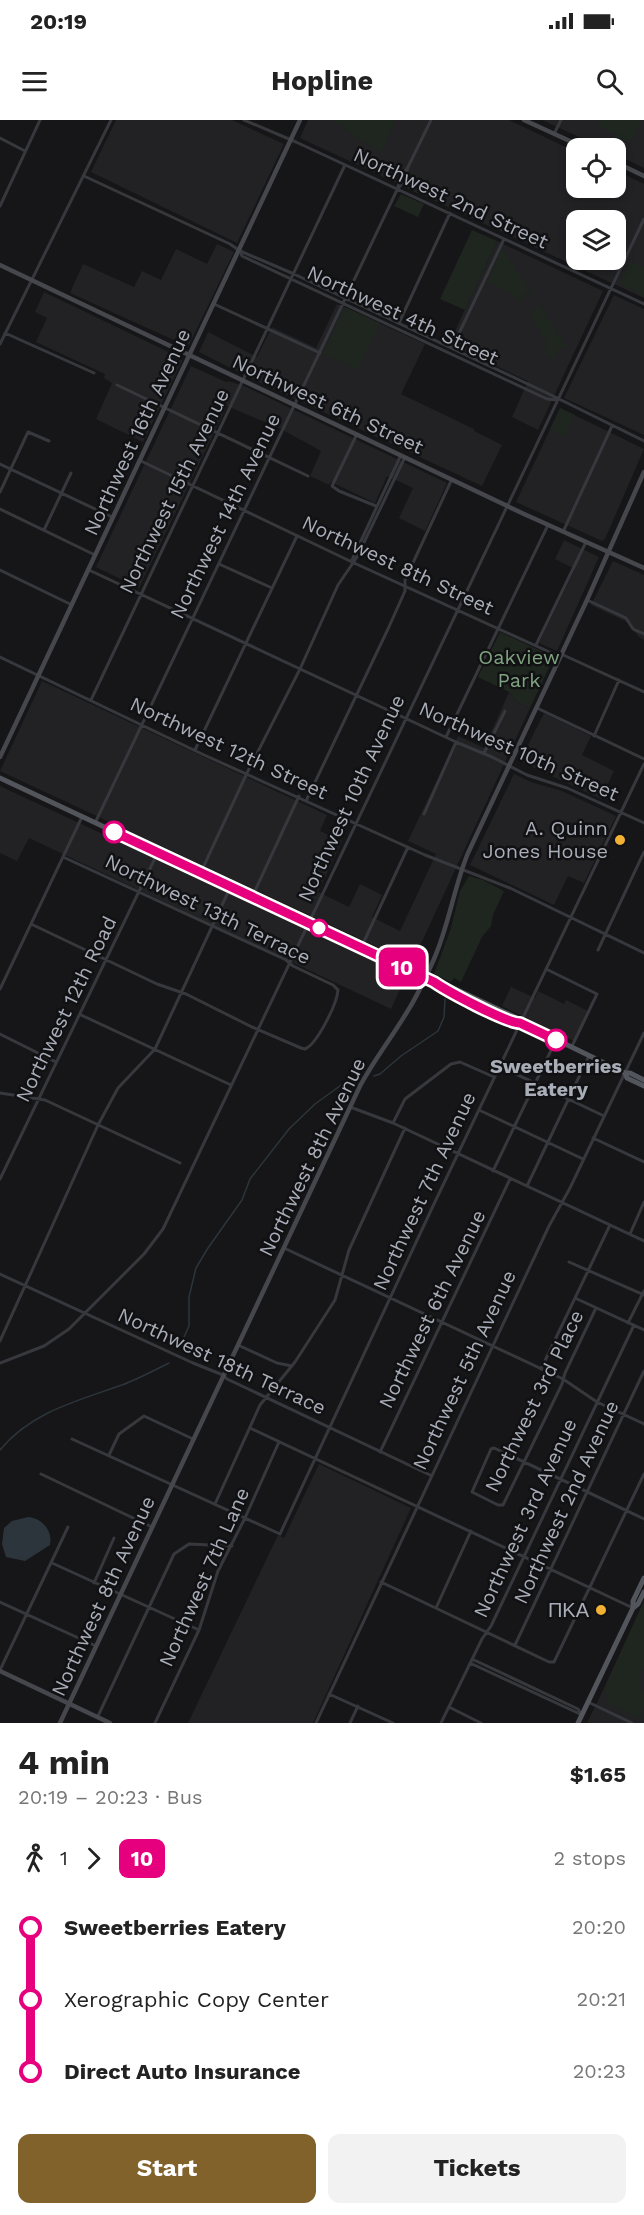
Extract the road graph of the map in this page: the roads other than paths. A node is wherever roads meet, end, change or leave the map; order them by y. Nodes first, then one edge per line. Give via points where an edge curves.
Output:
1 (40, 120) edge
2 (111, 120) edge
3 (244, 120) edge
4 (300, 120) edge
5 (430, 120) edge
6 (524, 120) edge
7 (561, 120) edge
8 (554, 134) junction
9 (0, 138) edge
10 (566, 139) edge
11 (291, 141) junction
12 (25, 151) junction
13 (345, 165) junction
14 (626, 167) edge
15 (84, 176) junction
16 (644, 176) edge
17 (397, 190) junction
18 (0, 206) edge
19 (450, 213) junction
20 (644, 219) edge
21 (504, 239) junction
22 (240, 251) junction
23 (0, 266) edge
24 (294, 274) junction
25 (32, 280) junction
26 (291, 280) junction
27 (610, 289) junction
28 (344, 301) junction
29 (214, 304) junction
30 (644, 304) edge
31 (397, 326) junction
32 (268, 329) junction
33 (5, 333) junction
34 (0, 344) edge
35 (452, 349) junction
36 (320, 353) junction
37 (450, 353) junction
38 (190, 355) junction
39 (504, 373) junction
40 (94, 374) dead end
41 (501, 378) junction
42 (243, 380) junction
43 (530, 385) junction
44 (117, 386) dead end
45 (528, 391) junction
46 (557, 400) junction
47 (296, 405) junction
48 (165, 408) junction
49 (612, 426) junction
50 (218, 433) junction
51 (357, 434) junction
52 (49, 441) dead end
53 (644, 441) edge
54 (403, 456) junction
55 (270, 459) junction
56 (141, 460) junction
57 (0, 464) edge
58 (10, 469) junction
59 (644, 472) edge
60 (72, 473) dead end
61 (308, 476) dead end
62 (452, 479) junction
63 (192, 486) junction
64 (0, 492) edge
65 (62, 494) junction
66 (508, 506) junction
67 (378, 507) junction
68 (0, 509) edge
69 (246, 511) junction
70 (114, 518) junction
71 (548, 525) junction
72 (44, 530) junction
73 (563, 532) junction
74 (297, 536) junction
75 (586, 542) junction
76 (608, 551) junction
77 (95, 555) junction
78 (352, 562) junction
79 (219, 564) junction
80 (644, 568) edge
81 (0, 570) edge
82 (89, 570) junction
83 (405, 586) junction
84 (272, 588) junction
85 (141, 595) junction
86 (587, 600) junction
87 (72, 604) junction
88 (458, 609) junction
89 (193, 619) junction
90 (498, 628) junction
91 (644, 634) edge
92 (246, 643) junction
93 (536, 645) junction
94 (561, 654) junction
95 (0, 657) edge
96 (300, 669) junction
97 (39, 675) junction
98 (619, 680) junction
99 (644, 692) edge
100 (356, 695) junction
101 (91, 700) junction
102 (536, 708) junction
103 (505, 711) dead end
104 (406, 718) junction
105 (142, 724) junction
106 (594, 735) junction
107 (446, 737) junction
108 (456, 742) junction
109 (195, 750) junction
110 (484, 753) junction
111 (0, 757) edge
112 (644, 759) edge
113 (644, 764) edge
114 (508, 766) junction
115 (247, 773) junction
116 (0, 778) edge
117 (299, 796) junction
118 (307, 800) junction
119 (621, 812) junction
120 (424, 814) dead end
121 (82, 817) junction
122 (95, 823) junction
123 (356, 823) junction
124 (644, 823) edge
125 (408, 847) junction
126 (158, 852) junction
127 (644, 852) edge
128 (63, 857) junction
129 (461, 869) junction
130 (201, 872) junction
131 (231, 886) junction
132 (139, 892) junction
133 (252, 896) junction
134 (570, 918) junction
135 (308, 923) junction
136 (31, 924) junction
137 (212, 926) junction
138 (606, 935) junction
139 (644, 947) edge
140 (361, 948) junction
141 (598, 951) dead end
142 (643, 952) edge
143 (107, 959) junction
144 (289, 963) junction
145 (546, 969) junction
146 (0, 989) edge
147 (182, 993) junction
148 (81, 1015) junction
149 (520, 1023) junction
150 (257, 1029) junction
151 (0, 1034) edge
152 (643, 1035) edge
153 (556, 1040) junction
154 (571, 1047) junction
155 (155, 1049) junction
156 (589, 1056) junction
157 (57, 1062) junction
158 (499, 1066) junction
159 (625, 1073) junction
160 (494, 1077) junction
161 (644, 1080) edge
162 (534, 1083) junction
163 (231, 1085) junction
164 (644, 1086) edge
165 (0, 1092) edge
166 (569, 1099) junction
167 (40, 1100) junction
168 (350, 1107) junction
169 (479, 1109) junction
170 (604, 1116) junction
171 (393, 1123) junction
172 (99, 1125) junction
173 (514, 1126) junction
174 (405, 1128) junction
175 (593, 1138) junction
176 (548, 1142) junction
177 (458, 1155) junction
178 (583, 1159) junction
179 (644, 1162) edge
180 (180, 1163) dead end
181 (493, 1171) junction
182 (0, 1179) edge
183 (510, 1179) junction
184 (527, 1186) junction
185 (562, 1202) junction
186 (644, 1202) edge
187 (642, 1211) edge
188 (610, 1225) junction
189 (630, 1234) junction
190 (644, 1241) edge
191 (284, 1248) junction
192 (569, 1262) dead end
193 (588, 1270) junction
194 (0, 1274) edge
195 (343, 1276) junction
196 (25, 1286) junction
197 (643, 1293) edge
198 (390, 1298) junction
199 (575, 1298) junction
200 (596, 1308) junction
201 (84, 1314) junction
202 (442, 1323) junction
203 (628, 1323) junction
204 (634, 1325) junction
205 (644, 1330) edge
206 (0, 1341) edge
207 (238, 1345) junction
208 (492, 1346) junction
209 (0, 1363) edge
210 (292, 1366) junction
211 (541, 1369) junction
212 (644, 1371) edge
213 (223, 1375) junction
214 (563, 1379) junction
215 (265, 1397) junction
216 (597, 1402) junction
217 (624, 1414) junction
218 (644, 1424) edge
219 (250, 1428) junction
220 (329, 1428) junction
221 (72, 1439) dead end
222 (193, 1439) junction
223 (279, 1442) junction
224 (380, 1452) junction
225 (109, 1455) junction
226 (315, 1458) junction
227 (525, 1462) junction
228 (41, 1474) dead end
229 (644, 1474) edge
230 (431, 1475) junction
231 (560, 1479) junction
232 (172, 1484) junction
233 (587, 1492) junction
234 (214, 1504) junction
235 (416, 1506) junction
236 (627, 1511) junction
237 (245, 1518) junction
238 (644, 1518) edge
239 (68, 1527) dead end
240 (152, 1527) junction
241 (471, 1531) junction
242 (114, 1538) dead end
243 (232, 1546) junction
244 (524, 1556) junction
245 (52, 1563) junction
246 (551, 1569) junction
247 (644, 1578) edge
248 (381, 1582) junction
249 (94, 1583) junction
250 (591, 1587) junction
251 (644, 1592) edge
252 (120, 1595) junction
253 (0, 1602) edge
254 (150, 1606) junction
255 (436, 1608) junction
256 (633, 1608) junction
257 (27, 1614) junction
258 (199, 1630) junction
259 (487, 1632) junction
260 (515, 1645) junction
261 (96, 1646) junction
262 (471, 1661) junction
263 (0, 1671) edge
264 (329, 1694) junction
265 (588, 1702) junction
266 (69, 1703) junction
267 (358, 1706) junction
268 (449, 1707) junction
269 (582, 1715) junction
270 (98, 1717) junction
271 (60, 1723) edge
272 (110, 1723) edge
273 (155, 1723) edge
274 (316, 1723) edge
275 (350, 1723) edge
276 (393, 1723) edge
277 (441, 1723) edge
278 (481, 1723) edge
279 (578, 1723) edge
280 (632, 1723) edge

1 - 12 street
2 - 15 street
3 - 11 street, Northwest 2nd Street
4 - 11 street, Northwest 16th Avenue
5 - 17 street, Northwest 14th Avenue
6 - 8 street
7 - 8 street
8 - 10 street
9 - 12 street
11 - 13 street, Northwest 2nd Street
11 - 22 street, Northwest 16th Avenue
12 - 18 street
13 - 17 street, Northwest 2nd Street
13 - 24 street, Northwest 15th Avenue
14 - 16 street
15 - 22 street, Northwest 4th Street
15 - 25 street
17 - 19 street, Northwest 2nd Street
17 - 28 street, Northwest 14th Avenue
19 - 21 street, Northwest 2nd Street
19 - 31 street
20 - 27 street, Northwest 10th Avenue
21 - 27 street, Northwest 2nd Street
21 - 35 street
22 - 24 street, Northwest 4th Street
22 - 26 street, Northwest 4th Street via 242,256
22 - 29 street, Northwest 16th Avenue
23 - 25 street, Northwest 6th Street
24 - 26 street, Northwest 15th Avenue
24 - 28 street, Northwest 4th Street
25 - 33 street
25 - 38 street, Northwest 6th Street
26 - 28 street, Northwest 4th Street
26 - 32 street, Northwest 15th Avenue
27 - 30 street, Northwest 2nd Street
27 - 46 street, Northwest 10th Avenue
28 - 31 street, Northwest 4th Street
28 - 36 street, Northwest 14th Avenue
29 - 32 street
29 - 38 street, Northwest 16th Avenue
31 - 35 street, Northwest 4th Street
31 - 37 street, Northwest 4th Street
32 - 36 street
32 - 42 street, Northwest 15th Avenue
33 - 34 street
33 - 40 street
35 - 37 street
35 - 39 street, Northwest 4th Street
36 - 47 street, Northwest 14th Avenue
37 - 41 street, Northwest 4th Street
38 - 42 street, Northwest 6th Street
38 - 48 street, Northwest 16th Avenue
39 - 41 street
39 - 43 street, Northwest 4th Street
41 - 45 street, Northwest 4th Street
42 - 47 street, Northwest 6th Street
42 - 50 street, Northwest 15th Avenue
43 - 45 street
43 - 46 street, Northwest 4th Street
44 - 48 street
45 - 46 street, Northwest 4th Street
46 - 49 street, Northwest 4th Street
46 - 66 street, Northwest 10th Avenue
47 - 51 street, Northwest 6th Street
47 - 55 street, Northwest 14th Avenue
48 - 50 street
48 - 56 street, Northwest 16th Avenue
49 - 53 street, Northwest 4th Street
49 - 73 street
50 - 55 street
50 - 63 street, Northwest 15th Avenue
51 - 54 street, Northwest 6th Street
51 - 67 street via 332,486
52 - 58 street via 28,432
54 - 62 street, Northwest 6th Street
54 - 67 street
55 - 61 street
55 - 69 street, Northwest 14th Avenue
56 - 63 street, Northwest 8th Street
56 - 70 street, Northwest 16th Avenue
57 - 58 street
58 - 64 street
58 - 65 street
59 - 76 street, Northwest 8th Avenue
60 - 65 street
62 - 66 street, Northwest 6th Street
62 - 83 street
63 - 69 street, Northwest 8th Street
63 - 85 street, Northwest 15th Avenue
65 - 70 street
65 - 72 street
66 - 71 street, Northwest 6th Street
66 - 88 street, Northwest 10th Avenue
67 - 78 street
68 - 72 street
69 - 74 street, Northwest 8th Street
69 - 79 street, Northwest 14th Avenue
70 - 77 street, Northwest 16th Avenue
71 - 73 street, Northwest 6th Street
71 - 90 street
72 - 77 street
73 - 75 street, Northwest 6th Street
74 - 78 street, Northwest 8th Street
74 - 84 street
75 - 76 street, Northwest 6th Street
75 - 93 street
76 - 80 street, Northwest 6th Street
76 - 86 street, Northwest 8th Avenue
77 - 82 street, Northwest 16th Avenue
78 - 83 street, Northwest 8th Street
78 - 96 street
79 - 84 street
79 - 89 street, Northwest 14th Avenue
81 - 87 street
82 - 85 street, Northwest 10th Street
82 - 87 street, Northwest 16th Avenue
83 - 88 street, Northwest 8th Street
83 - 100 street
84 - 92 street
85 - 89 street, Northwest 10th Street
85 - 101 street, Northwest 15th Avenue
86 - 91 street via 626,618 633,629
86 - 94 street, Northwest 8th Avenue
87 - 97 street, Northwest 16th Avenue
88 - 90 street, Northwest 8th Street
88 - 104 street, Northwest 10th Avenue
89 - 92 street, Northwest 10th Street
89 - 105 street, Northwest 14th Avenue
90 - 93 street, Northwest 8th Street
90 - 107 street
92 - 96 street, Northwest 10th Street
92 - 109 street
93 - 94 street, Northwest 8th Street
94 - 98 street, Northwest 8th Street
94 - 102 street, Northwest 8th Avenue
95 - 97 street, Northwest 12th Street
96 - 100 street, Northwest 10th Street
96 - 115 street
97 - 101 street, Northwest 12th Street
97 - 111 street, Northwest 16th Avenue
98 - 99 street, Northwest 8th Street
98 - 106 street
100 - 104 street, Northwest 10th Street
100 - 118 street
101 - 105 street, Northwest 12th Street
102 - 106 street
102 - 114 street, Northwest 8th Avenue
103 - 110 street
104 - 107 street, Northwest 10th Street
104 - 123 street, Northwest 10th Avenue
105 - 109 street, Northwest 12th Street
105 - 122 street, Northwest 14th Avenue
106 - 112 street
107 - 108 street, Northwest 10th Street
108 - 110 street, Northwest 10th Street
108 - 120 street
109 - 115 street, Northwest 12th Street
110 - 114 street, Northwest 10th Street
113 - 119 street, Northwest 7th Avenue
114 - 119 street, Northwest 10th Street
114 - 129 street, Northwest 8th Avenue
115 - 117 street, Northwest 12th Street
115 - 130 street
116 - 121 main road
117 - 118 street, Northwest 12th Street
117 - 133 street
118 - 123 street, Northwest 12th Street
119 - 124 street, Northwest 10th Street
119 - 134 street, Northwest 7th Avenue
121 - 122 main road
121 - 128 street
122 - 126 main road
123 - 125 street, Northwest 12th Street
123 - 135 street, Northwest 10th Avenue
125 - 129 street, Northwest 12th Street
125 - 140 street
126 - 130 main road
126 - 132 street, Northwest 12th Road
127 - 138 street
128 - 132 street, Northwest 13th Terrace
128 - 136 street
129 - 134 street, Northwest 12th Street
129 - 168 street, Northwest 8th Avenue via 431,966
130 - 131 main road
131 - 133 main road
131 - 137 street
132 - 137 street, Northwest 13th Terrace
132 - 143 street, Northwest 12th Road
133 - 135 main road
134 - 138 street, Northwest 12th Street
134 - 145 street, Northwest 7th Avenue
135 - 140 main road
135 - 144 street, Northwest 10th Avenue
136 - 143 street
136 - 146 street
137 - 144 street, Northwest 13th Terrace
137 - 147 street
138 - 141 street
138 - 142 street, Northwest 12th Street
139 - 142 street
140 - 149 main road via 511,1015
143 - 147 street
143 - 148 street, Northwest 12th Road
144 - 150 street, Northwest 10th Avenue
144 - 150 street, Northwest 13th Terrace via 338,990 332,1008 315,1041 305,1049
145 - 149 street, Northwest 7th Avenue
145 - 154 street via 597,994
147 - 150 street
147 - 155 street
148 - 155 street
148 - 157 street, Northwest 12th Road
149 - 153 main road
149 - 158 street, Northwest 7th Avenue
150 - 163 street, Northwest 10th Avenue
151 - 157 street
152 - 159 street, Northwest 5th Avenue
153 - 154 main road
153 - 162 street
154 - 156 main road
155 - 163 street
155 - 172 street via 122,1082
156 - 159 main road
156 - 166 street
157 - 167 street, Northwest 12th Road
158 - 160 street, Northwest 7th Avenue
158 - 162 street
159 - 161 main road
159 - 164 main road
159 - 170 street, Northwest 5th Avenue
160 - 169 street, Northwest 7th Avenue
160 - 171 street via 460,1062 451,1064 405,1099
162 - 166 street
162 - 173 street
163 - 201 street, Northwest 10th Avenue via 163,1229 144,1254
165 - 167 street
166 - 170 street
166 - 176 street
167 - 172 street
167 - 182 street, Northwest 12th Road
168 - 171 street
168 - 191 street, Northwest 8th Avenue
169 - 173 street
169 - 177 street, Northwest 7th Avenue
170 - 175 street, Northwest 5th Avenue
171 - 174 street
172 - 180 street
172 - 196 street
173 - 176 street
173 - 181 street
174 - 177 street
174 - 195 street via 359,1225
175 - 178 street, Northwest 5th Avenue
175 - 179 street
176 - 178 street
176 - 184 street
177 - 181 street
177 - 198 street, Northwest 7th Avenue
178 - 185 street, Northwest 5th Avenue
181 - 183 street
183 - 184 street
183 - 202 street, Northwest 6th Avenue
184 - 185 street
185 - 188 street
185 - 208 street, Northwest 5th Avenue
186 - 187 street
187 - 189 street
188 - 189 street
188 - 193 street
189 - 190 street
191 - 195 street
191 - 207 street, Northwest 8th Avenue
192 - 193 street
193 - 197 street
193 - 199 street
194 - 196 street, Northwest 18th Terrace
195 - 198 street
195 - 210 street via 335,1300
196 - 201 street, Northwest 18th Terrace
196 - 206 street
197 - 203 street
198 - 202 street
198 - 220 street, Northwest 7th Avenue
199 - 200 street
199 - 211 street
200 - 203 street
200 - 214 street, Northwest 3rd Place
201 - 209 street, Northwest 10th Avenue via 56,1339
201 - 213 street, Northwest 18th Terrace
202 - 208 street
202 - 224 street, Northwest 6th Avenue
203 - 204 street
204 - 205 street
204 - 216 street, Northwest 3rd Avenue
207 - 210 street
207 - 213 street, Northwest 8th Avenue
208 - 211 street
208 - 230 street, Northwest 5th Avenue
210 - 215 street
211 - 214 street
212 - 217 street, Northwest 2nd Avenue
213 - 215 street, Northwest 18th Terrace
213 - 222 street, Northwest 8th Avenue
214 - 216 street
214 - 227 street, Northwest 3rd Place
215 - 219 street
215 - 220 street, Northwest 18th Terrace
216 - 217 street
216 - 231 street, Northwest 3rd Avenue
217 - 218 street
217 - 233 street, Northwest 2nd Avenue
219 - 223 street
219 - 234 street
220 - 224 street, Northwest 18th Terrace
220 - 226 street, Northwest 7th Avenue
221 - 225 street
222 - 225 street via 144,1416 119,1434
222 - 232 street, Northwest 8th Avenue
223 - 226 street
223 - 237 street, Northwest 7th Lane
224 - 230 street, Northwest 18th Terrace
225 - 232 street
226 - 235 street
226 - 237 street, Northwest 7th Avenue via 280,1534
227 - 227 street, Northwest 3rd Place via 491,1449 472,1492 503,1505
227 - 231 street
228 - 240 street
229 - 236 street
230 - 235 street, Northwest 5th Avenue
231 - 233 street
231 - 244 street, Northwest 3rd Avenue
232 - 234 street
232 - 240 street, Northwest 8th Avenue
233 - 236 street
233 - 246 street, Northwest 2nd Avenue
234 - 237 street
235 - 241 street
235 - 248 street, Northwest 5th Avenue
236 - 238 street
236 - 250 street
237 - 243 street, Northwest 7th Lane
239 - 245 street
240 - 252 street, Northwest 8th Avenue
241 - 244 street
241 - 255 street
242 - 249 street
243 - 254 street via 202,1543 180,1548
243 - 258 street, Northwest 7th Lane
244 - 246 street
244 - 259 street, Northwest 3rd Avenue
245 - 249 street
245 - 257 street
246 - 250 street
246 - 260 street, Northwest 2nd Avenue
247 - 256 main road
248 - 255 street
248 - 264 street, Northwest 5th Avenue
249 - 252 street
250 - 256 street
250 - 260 street via 554,1662
251 - 256 main road
252 - 254 street
252 - 261 street, Northwest 8th Avenue
253 - 257 street
254 - 258 street
254 - 270 street
255 - 259 street
256 - 265 main road
257 - 261 street
257 - 263 street
258 - 273 street, Northwest 7th Lane
259 - 260 street
259 - 262 street, Northwest 3rd Avenue
261 - 266 street, Northwest 8th Avenue
262 - 268 street, Northwest 3rd Avenue
262 - 269 street
263 - 266 street
264 - 267 street
264 - 274 street, Northwest 5th Avenue
265 - 269 main road
265 - 280 street
266 - 270 street
266 - 271 street, Northwest 8th Avenue
267 - 275 street
267 - 276 street
268 - 277 street, Northwest 3rd Avenue
268 - 278 street
269 - 279 main road
270 - 272 street

